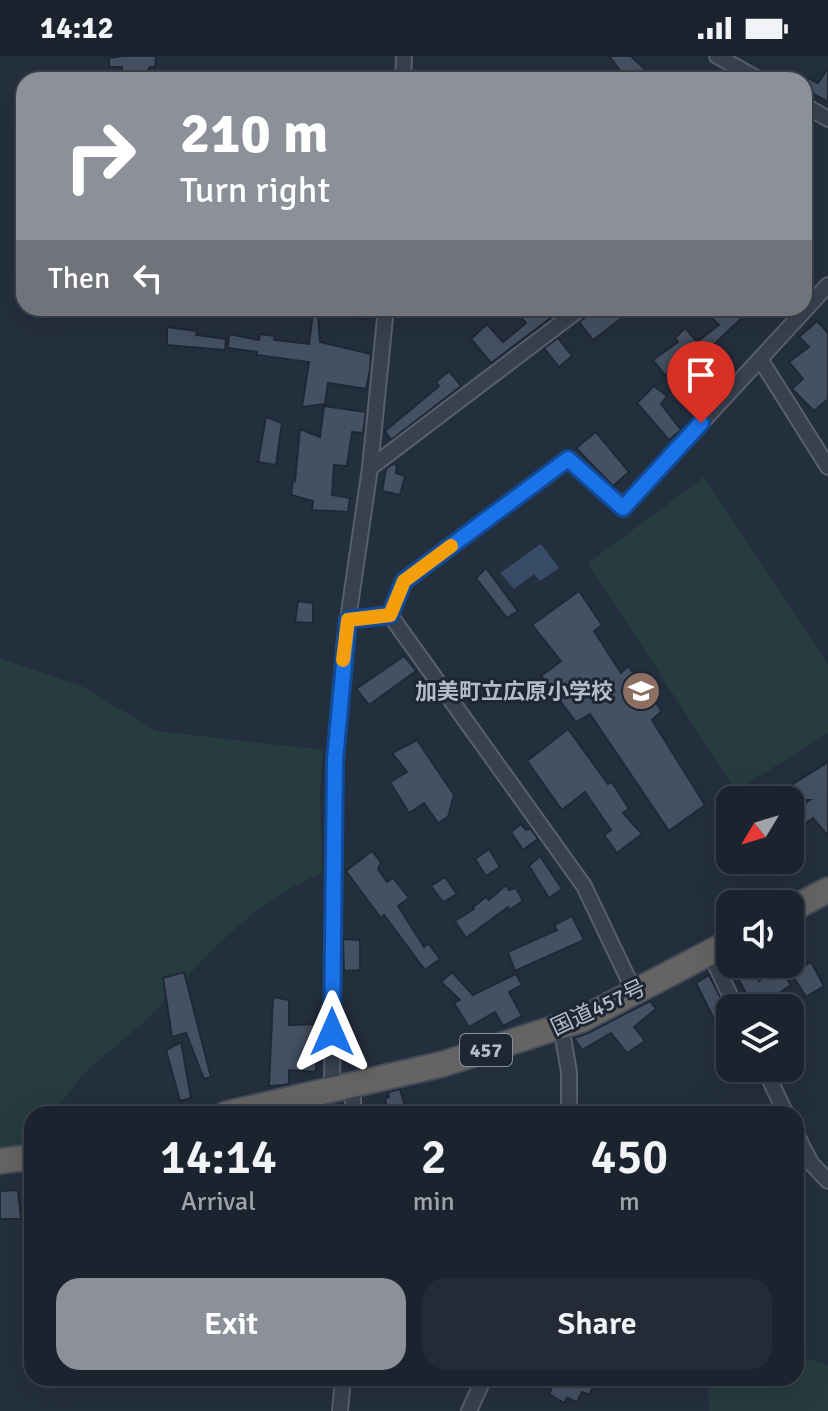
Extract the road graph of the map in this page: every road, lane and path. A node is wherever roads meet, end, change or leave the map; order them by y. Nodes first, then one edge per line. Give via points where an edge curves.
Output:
1 (717, 56) edge
2 (746, 72) edge
3 (828, 285) edge
4 (812, 302) edge
5 (385, 316) edge
6 (570, 316) edge
7 (800, 316) edge
8 (760, 359) junction
9 (828, 467) edge
10 (370, 468) junction
11 (390, 615) junction
12 (348, 620) junction
13 (828, 890) edge
14 (804, 903) edge
15 (716, 950) edge
16 (634, 991) junction
17 (561, 1026) junction
18 (771, 1082) edge
19 (342, 1087) junction
20 (260, 1106) edge
21 (350, 1106) edge
22 (569, 1106) edge
23 (782, 1106) edge
24 (804, 1149) edge
25 (24, 1158) edge
26 (0, 1161) edge
27 (828, 1181) edge
28 (342, 1386) edge
29 (480, 1386) edge
30 (340, 1411) edge
31 (469, 1411) edge

1 - 2 street
3 - 4 street
5 - 10 street
6 - 10 street
7 - 8 street
8 - 9 street
8 - 11 street via 623,508 568,459 404,581
10 - 12 street
11 - 12 street
11 - 16 street via 584,886
12 - 19 street via 335,760
13 - 14 highway
15 - 16 highway, 国道457号 / 457
16 - 17 highway, 国道457号 / 457
17 - 19 highway, 国道457号 / 457 via 443,1064
17 - 22 street
18 - 23 street
19 - 20 highway, 国道457号 / 457
19 - 21 street
24 - 27 street
25 - 26 highway
28 - 30 street
29 - 31 street

